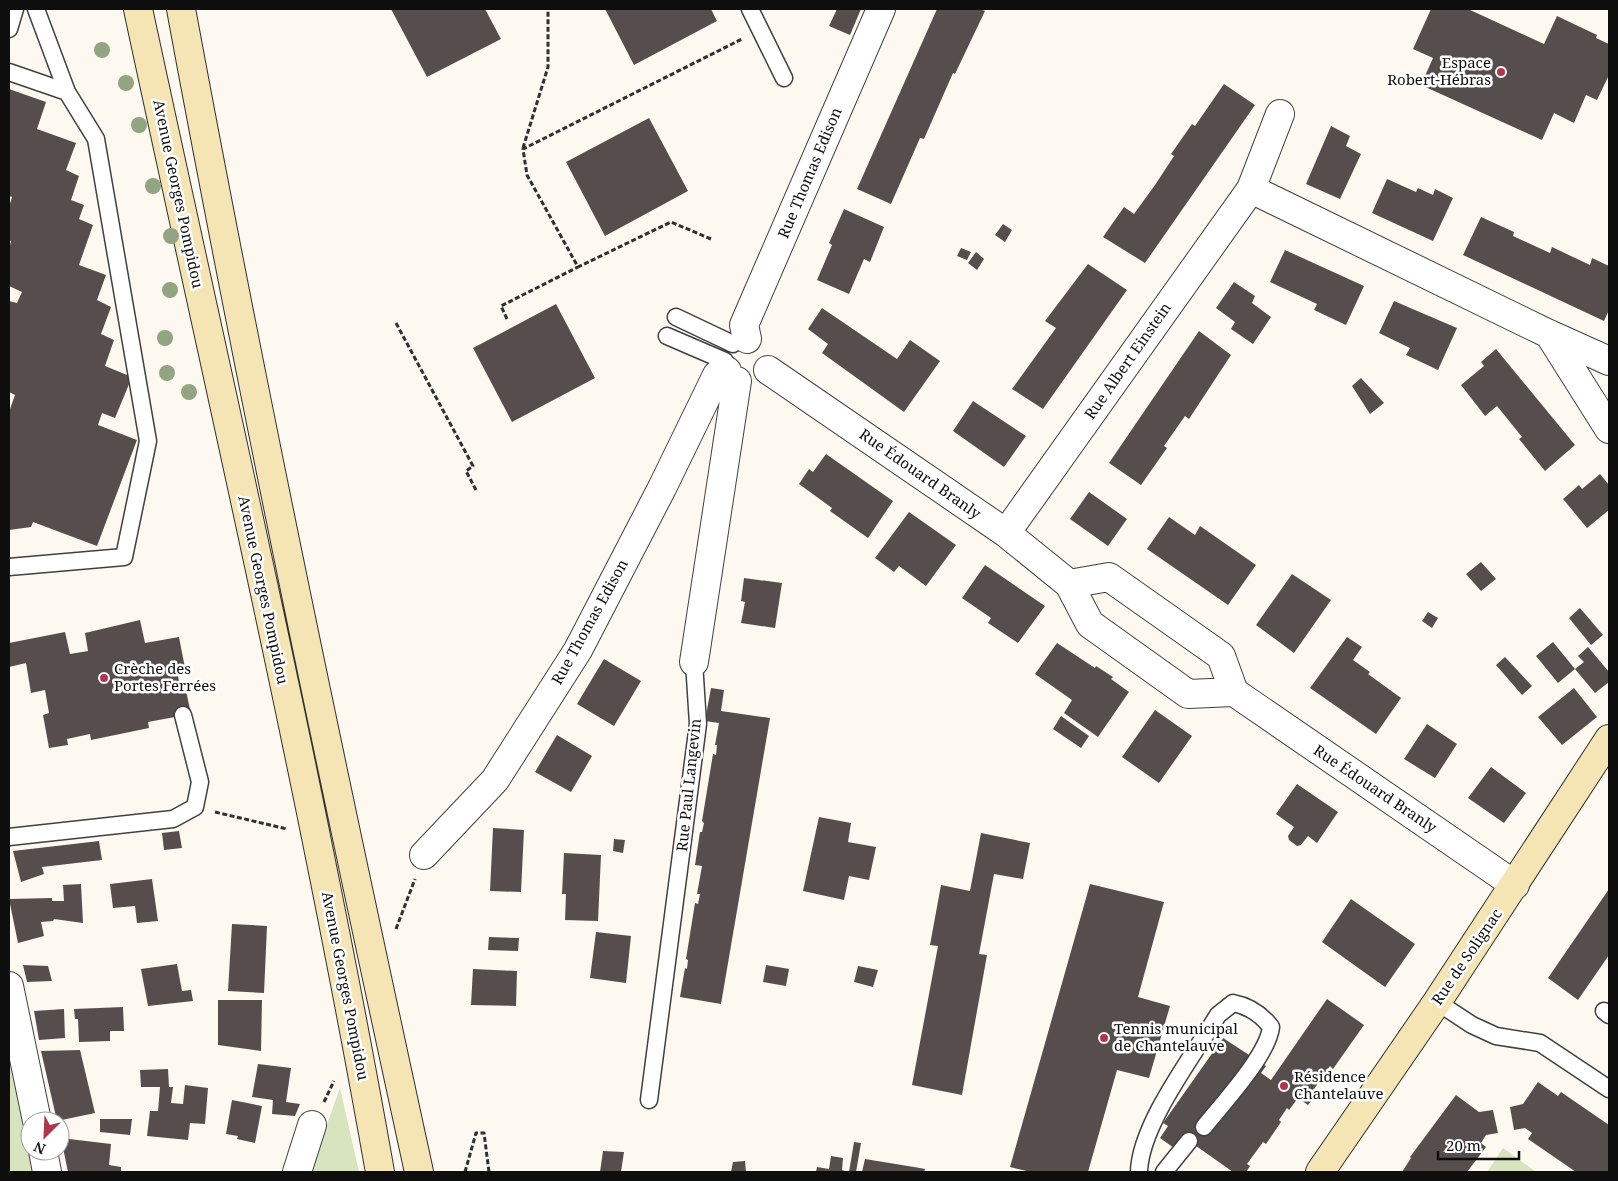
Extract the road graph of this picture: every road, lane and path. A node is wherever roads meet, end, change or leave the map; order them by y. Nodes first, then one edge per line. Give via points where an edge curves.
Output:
1 (14, 9) edge
2 (36, 9) edge
3 (138, 9) edge
4 (181, 9) edge
5 (548, 9) edge
6 (750, 9) edge
7 (881, 9) edge
8 (9, 29) edge
9 (760, 29) junction
10 (9, 72) edge
11 (784, 78) dead end
12 (67, 92) junction
13 (1280, 114) dead end
14 (523, 149) junction
15 (1251, 189) junction
16 (711, 239) dead end
17 (578, 267) junction
18 (676, 317) dead end
19 (507, 318) dead end
20 (396, 323) dead end
21 (1549, 334) junction
22 (667, 336) dead end
23 (734, 359) junction
24 (1609, 360) edge
25 (768, 370) junction
26 (1609, 429) edge
27 (476, 490) dead end
28 (1006, 533) junction
29 (9, 567) edge
30 (1069, 584) junction
31 (694, 662) joint
32 (1234, 692) junction
33 (183, 715) dead end
34 (1609, 739) edge
35 (195, 807) junction
36 (316, 837) junction
37 (9, 838) edge
38 (424, 855) joint
39 (1515, 885) junction
40 (394, 934) dead end
41 (9, 986) edge
42 (1437, 1002) junction
43 (1609, 1089) edge
44 (649, 1100) dead end
45 (35, 1111) edge
46 (312, 1125) dead end
47 (1204, 1127) dead end
48 (1189, 1141) dead end
49 (297, 1172) edge
50 (380, 1172) edge
51 (419, 1172) edge
52 (466, 1172) edge
53 (490, 1172) edge
54 (1140, 1172) edge
55 (1164, 1172) edge
56 (1320, 1172) edge

1 - 8 lane
2 - 12 lane
3 - 36 main road, Avenue Georges Pompidou
4 - 51 main road via 216,199
5 - 14 path via 548,67
6 - 9 lane
7 - 23 street, Rue Thomas Edison via 744,325
9 - 11 lane
9 - 14 path
10 - 12 lane
12 - 29 lane via 96,139 148,441 124,557
13 - 15 street, Rue Albert Einstein
14 - 17 path via 527,174
15 - 21 street
15 - 28 street, Rue Albert Einstein
16 - 17 path via 672,222
17 - 19 path via 501,306
18 - 23 lane
20 - 27 path via 473,466 466,471
21 - 24 street
21 - 26 street
22 - 23 lane
23 - 25 street via 751,383
23 - 25 street via 760,344 765,349
23 - 31 street, Rue Paul Langevin
23 - 38 street, Rue Thomas Edison via 717,376 578,650 495,780
25 - 28 street, Rue Édouard Branly
28 - 30 street, Rue Édouard Branly
30 - 32 street, Rue Édouard Branly via 1090,624 1188,694
30 - 32 street via 1109,577 1221,656
31 - 44 lane, Rue Paul Langevin via 698,724
32 - 39 street, Rue Édouard Branly
33 - 35 lane via 200,782
34 - 39 main road, Rue de Solignac
35 - 36 path
35 - 37 lane via 173,819
36 - 50 main road, Avenue Georges Pompidou
38 - 40 path
39 - 42 main road, Rue de Solignac
41 - 45 street
42 - 43 lane via 1496,1036 1540,1043
42 - 56 main road, Rue de Solignac
46 - 49 street
47 - 54 lane via 1270,1037 1271,1027 1245,1005 1233,1003 1218,1015 1154,1119 1144,1141
48 - 55 lane
52 - 53 path via 476,1132 484,1133

